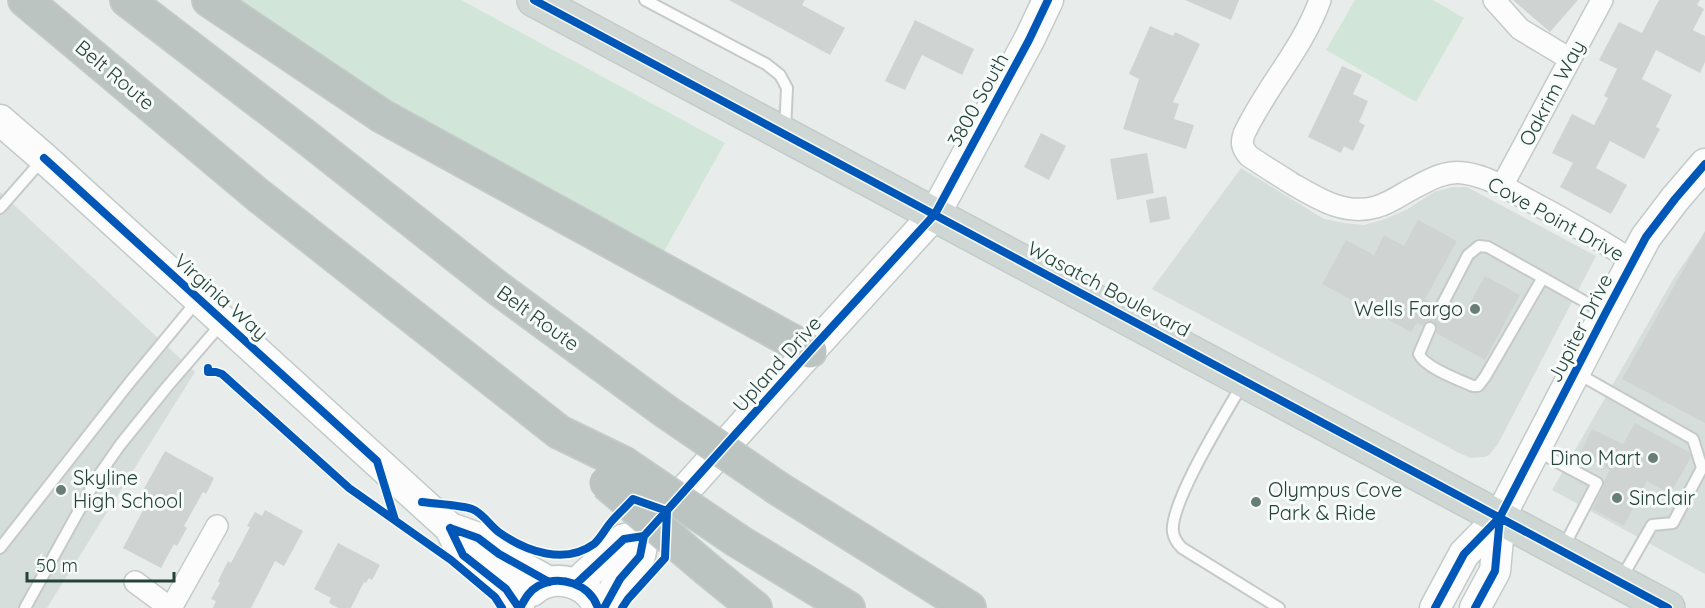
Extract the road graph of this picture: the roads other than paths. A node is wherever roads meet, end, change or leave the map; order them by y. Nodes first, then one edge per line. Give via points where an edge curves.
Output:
1 (25, 0) edge
2 (127, 0) edge
3 (209, 0) edge
4 (534, 0) edge
5 (645, 0) edge
6 (1048, 0) edge
7 (1320, 0) edge
8 (1494, 0) edge
9 (1602, 0) edge
10 (1570, 59) junction
11 (0, 120) edge
12 (785, 134) junction
13 (44, 158) junction
14 (1705, 164) edge
15 (1502, 186) junction
16 (0, 208) edge
17 (935, 214) junction
18 (1633, 261) junction
19 (1542, 279) junction
20 (199, 299) junction
21 (1442, 307) dead end
22 (1605, 314) junction
23 (223, 321) junction
24 (1430, 328) dead end
25 (810, 351) junction
26 (1575, 372) junction
27 (1245, 380) junction
28 (1535, 450) junction
29 (615, 473) junction
30 (1500, 517) junction
31 (218, 526) dead end
32 (450, 528) junction
33 (644, 536) junction
34 (0, 548) edge
35 (1562, 551) junction
36 (135, 582) dead end
37 (1619, 582) junction
38 (563, 583) junction
39 (25, 608) edge
40 (170, 608) edge
41 (519, 608) edge
42 (598, 608) edge
43 (604, 608) edge
44 (755, 608) edge
45 (848, 608) edge
46 (969, 608) edge
47 (1279, 608) edge
48 (1435, 608) edge
49 (1475, 608) edge
50 (1668, 608) edge

1 - 29 highway, Belt Route via 259,196
2 - 46 highway, Belt Route, bridge via 499,289 665,411 779,489
3 - 25 highway via 382,116
4 - 12 main road, Wasatch Boulevard
5 - 12 lane via 780,75 787,88
6 - 17 street, 3800 South
7 - 15 street, Cove Point Drive via 1303,39 1244,134 1242,146 1249,156 1318,199 1348,209 1375,207 1444,174 1478,176
8 - 10 street via 1520,29
9 - 10 street, Oakrim Way
10 - 15 street, Oakrim Way
11 - 13 street, Virginia Way
12 - 17 main road, Wasatch Boulevard
13 - 16 lane
13 - 20 street, Virginia Way
14 - 18 street, Jupiter Drive via 1646,237
15 - 18 street, Cove Point Drive
17 - 25 street, Upland Drive
17 - 27 main road, Wasatch Boulevard
18 - 22 street, Jupiter Drive
19 - 21 lane via 1488,247 1479,246 1468,255
19 - 22 lane
19 - 24 lane via 1478,386 1420,358
20 - 23 street, Virginia Way
20 - 34 lane
22 - 26 street, Jupiter Drive
23 - 32 street, Virginia Way
23 - 39 lane via 97,478
25 - 33 street, Upland Drive
26 - 28 street, Jupiter Drive
26 - 37 lane via 1693,439 1702,468 1673,523 1652,525
27 - 30 main road, Wasatch Boulevard
27 - 47 lane via 1186,486 1172,531 1182,548
28 - 30 street, Jupiter Drive
28 - 35 lane via 1597,483
29 - 44 highway, bridge via 708,570
29 - 45 highway, Belt Route, bridge
30 - 35 main road, Wasatch Boulevard
30 - 48 street via 1464,554
30 - 49 street via 1495,571
31 - 40 street
32 - 38 street, Virginia Way via 478,538 499,554
32 - 41 street, Virginia Way via 463,555 506,589
33 - 38 street, Upland Drive via 624,539
33 - 43 street, Upland Drive via 640,556 620,579
35 - 37 main road, Wasatch Boulevard
36 - 40 street
37 - 50 main road, Wasatch Boulevard
38 - 41 street, Upland Drive via 537,587
38 - 42 street, Virginia Way via 587,591

